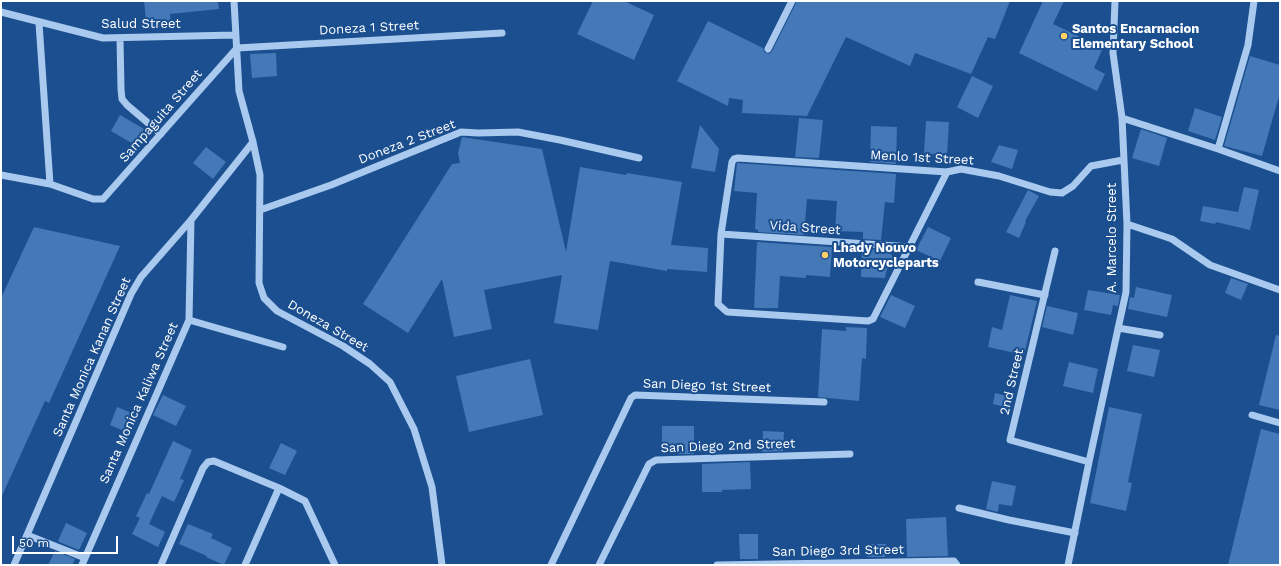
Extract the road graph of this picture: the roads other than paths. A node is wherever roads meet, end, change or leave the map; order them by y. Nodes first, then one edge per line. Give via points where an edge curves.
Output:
1 (234, 1) edge
2 (792, 1) edge
3 (1115, 1) edge
4 (1254, 1) edge
5 (1, 12) edge
6 (39, 23) junction
7 (502, 33) dead end
8 (235, 35) junction
9 (120, 38) junction
10 (237, 48) junction
11 (768, 49) dead end
12 (1122, 118) junction
13 (161, 134) junction
14 (253, 142) junction
15 (1218, 149) junction
16 (639, 158) dead end
17 (1123, 160) junction
18 (1280, 171) edge
19 (947, 172) junction
20 (1, 175) edge
21 (50, 184) junction
22 (260, 210) junction
23 (191, 220) junction
24 (1127, 224) junction
25 (721, 234) junction
26 (910, 247) junction
27 (1055, 251) dead end
28 (978, 282) dead end
29 (1280, 290) edge
30 (1045, 296) junction
31 (189, 320) junction
32 (1118, 328) junction
33 (1160, 335) dead end
34 (283, 347) dead end
35 (824, 402) dead end
36 (1252, 415) dead end
37 (1280, 423) edge
38 (850, 454) dead end
39 (1088, 462) junction
40 (279, 488) junction
41 (959, 508) dead end
42 (1074, 533) junction
43 (27, 535) junction
44 (83, 562) edge
45 (332, 563) edge
46 (14, 565) edge
47 (161, 565) edge
48 (245, 565) edge
49 (442, 565) edge
50 (551, 565) edge
51 (599, 565) edge
52 (717, 565) edge
53 (957, 565) edge
54 (1068, 565) edge

1 - 8 street, Doneza Street
2 - 11 street
3 - 12 street, A. Marcelo Street via 1113,53
4 - 15 street via 1248,45
5 - 6 street, Salud Street
6 - 9 street, Salud Street via 103,38
6 - 21 street
7 - 10 street, Doneza 1 Street
8 - 9 street, Salud Street
8 - 10 street, Doneza Street
9 - 13 street via 122,99
10 - 13 street, Sampaguita Street
10 - 14 street, Doneza Street via 239,91
12 - 15 street
12 - 17 street, A. Marcelo Street
13 - 21 street, Sampaguita Street via 103,199 93,199
14 - 22 street, Doneza Street via 260,175
14 - 23 street, Santa Monica Kanan Street
15 - 18 street
16 - 22 street, Doneza 2 Street via 518,132 461,132 331,185
17 - 19 street, Menlo 1st Street via 1091,166 1073,186 1062,193 961,169
17 - 24 street, A. Marcelo Street
19 - 25 street, Menlo 1st Street via 734,159
19 - 26 street
20 - 21 street
22 - 49 street, Doneza Street via 259,283 264,298 277,311 343,346 370,364 390,382 414,429 432,487
23 - 31 street, Santa Monica Kaliwa Street
23 - 43 street, Santa Monica Kanan Street via 141,276 131,294
24 - 29 street via 1172,239 1210,265
24 - 32 street, A. Marcelo Street via 1126,292
25 - 26 street, Vida Street
25 - 26 street via 718,304 727,312 873,319
27 - 30 street, 2nd Street
28 - 30 street
30 - 39 street, 2nd Street via 1010,440
31 - 34 street
31 - 44 street, Santa Monica Kaliwa Street
32 - 33 street
32 - 39 street, A. Marcelo Street
35 - 50 street, San Diego 1st Street via 635,395 631,398
36 - 37 street
38 - 51 street, San Diego 2nd Street via 656,460 650,464
39 - 42 street, A. Marcelo Street
40 - 45 street via 305,501
40 - 47 street via 214,461 208,462 203,468
40 - 48 street
41 - 42 street
42 - 54 street, A. Marcelo Street
43 - 44 street
43 - 46 street, Santa Monica Kanan Street
52 - 53 street, San Diego 3rd Street via 954,561

